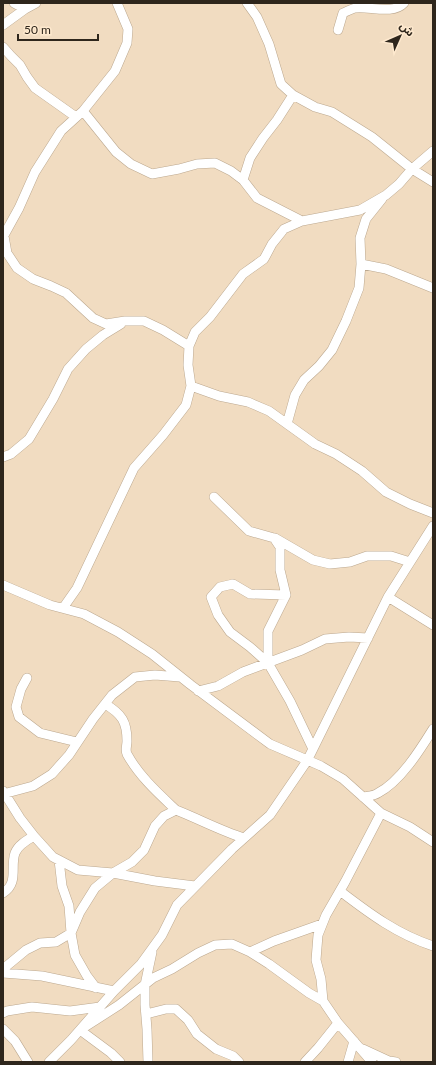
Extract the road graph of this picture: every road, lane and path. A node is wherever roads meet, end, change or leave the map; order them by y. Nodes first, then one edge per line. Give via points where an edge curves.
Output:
1 (14, 3) edge
2 (36, 3) edge
3 (117, 3) edge
4 (247, 3) edge
5 (404, 3) edge
6 (25, 9) junction
7 (3, 25) edge
8 (338, 30) dead end
9 (3, 47) edge
10 (293, 95) junction
11 (79, 114) junction
12 (433, 151) edge
13 (412, 169) junction
14 (242, 180) junction
15 (433, 182) edge
16 (386, 195) junction
17 (302, 221) junction
18 (4, 237) edge
19 (361, 264) junction
20 (433, 288) edge
21 (125, 322) junction
22 (189, 346) junction
23 (191, 386) junction
24 (287, 424) junction
25 (3, 457) edge
26 (214, 497) dead end
27 (433, 513) edge
28 (433, 526) edge
29 (274, 538) junction
30 (410, 562) junction
31 (3, 585) edge
32 (286, 595) junction
33 (388, 597) junction
34 (63, 608) junction
35 (433, 625) edge
36 (368, 638) junction
37 (268, 662) junction
38 (180, 677) junction
39 (27, 678) dead end
40 (198, 691) junction
41 (105, 704) junction
42 (433, 729) edge
43 (77, 742) junction
44 (313, 749) junction
45 (307, 761) junction
46 (3, 793) edge
47 (363, 797) junction
48 (176, 810) junction
49 (381, 813) junction
50 (34, 836) junction
51 (244, 838) junction
52 (433, 842) edge
53 (59, 860) junction
54 (113, 873) junction
55 (195, 886) junction
56 (340, 891) junction
57 (3, 893) edge
58 (322, 924) junction
59 (71, 933) junction
60 (433, 946) edge
61 (153, 948) junction
62 (250, 952) junction
63 (3, 968) edge
64 (3, 973) edge
65 (145, 985) junction
66 (96, 988) junction
67 (114, 991) junction
68 (323, 1001) junction
69 (100, 1006) junction
70 (3, 1013) edge
71 (146, 1014) junction
72 (338, 1023) junction
73 (3, 1029) edge
74 (80, 1030) junction
75 (357, 1044) junction
76 (28, 1062) edge
77 (48, 1062) edge
78 (120, 1062) edge
79 (148, 1062) edge
80 (239, 1062) edge
81 (305, 1062) edge
82 (348, 1062) edge
83 (372, 1062) edge
84 (396, 1062) edge

1 - 6 street
2 - 6 street
3 - 11 street via 128,29 127,42 115,71
4 - 10 street via 260,24 281,84
5 - 8 street via 393,9 354,8 343,13
6 - 7 street
9 - 11 street via 20,65 35,88
10 - 13 street via 352,124
10 - 14 street via 250,158
11 - 14 street via 116,152 131,164 152,174 197,164 215,163
11 - 18 street via 61,131 35,172
12 - 13 street
13 - 15 street
13 - 16 street via 400,184
14 - 17 street via 256,198
16 - 17 street via 360,210
16 - 19 street via 366,219 360,238
17 - 22 street via 284,228 264,259 242,274 210,317 195,332
18 - 21 street via 7,253 22,272 66,293 99,321 106,324
19 - 20 street via 386,269
19 - 24 street via 359,288 343,327 332,350 304,380 295,395
21 - 22 street via 144,321
21 - 25 street via 86,349 68,369 29,439 11,454
22 - 23 street
23 - 24 street via 219,396 248,402 269,411
23 - 34 street via 186,405 134,468 77,588
24 - 27 street via 315,444 362,471 386,492
26 - 29 street via 249,531
28 - 30 street
29 - 30 street via 313,560 330,564 350,562 367,556 392,556
29 - 32 street via 280,547 280,570
30 - 33 street
31 - 34 street
32 - 37 street via 268,631
32 - 37 street via 250,594 233,584 220,587 211,597 218,615 230,632
33 - 35 street
33 - 36 street
34 - 38 street via 84,614 118,632 152,654
36 - 37 street via 325,639
36 - 44 street
37 - 40 street via 218,686
37 - 44 street
38 - 40 street
38 - 41 street via 135,677
39 - 43 street via 16,708 19,717 40,733
40 - 45 street via 270,744
41 - 43 street
41 - 48 street via 122,718 126,727 126,751 136,769
42 - 47 street via 419,752 392,784 377,794
43 - 46 street via 52,774 33,786
44 - 45 street
45 - 47 street via 343,779
45 - 51 street via 270,815
46 - 50 street
47 - 49 street
48 - 51 street
48 - 54 street via 164,816 155,826 144,850 132,862
49 - 52 street
49 - 56 street
50 - 53 street
50 - 57 street via 24,841 16,852 14,877 8,890
51 - 55 street
53 - 54 street via 78,870
53 - 59 street via 62,886 69,906
54 - 55 street
54 - 59 street via 96,888 80,912
55 - 61 street via 176,905
56 - 58 street
56 - 60 street via 402,933
58 - 62 street
58 - 68 street via 318,935 316,960
59 - 63 street via 56,942 40,943 26,950
59 - 66 street via 75,955
61 - 65 street
61 - 67 street
62 - 65 street via 232,944 215,945 153,978
62 - 68 street
64 - 66 street via 42,976
65 - 71 street
65 - 74 street
66 - 67 street
67 - 69 street
68 - 72 street
69 - 70 street via 70,1011 32,1007
69 - 74 street
71 - 79 street
71 - 80 street via 176,1009 188,1020 197,1034
72 - 75 street
72 - 81 street
73 - 76 street via 15,1041
74 - 77 street
74 - 78 street
75 - 82 street
75 - 83 street
75 - 84 street via 389,1061

